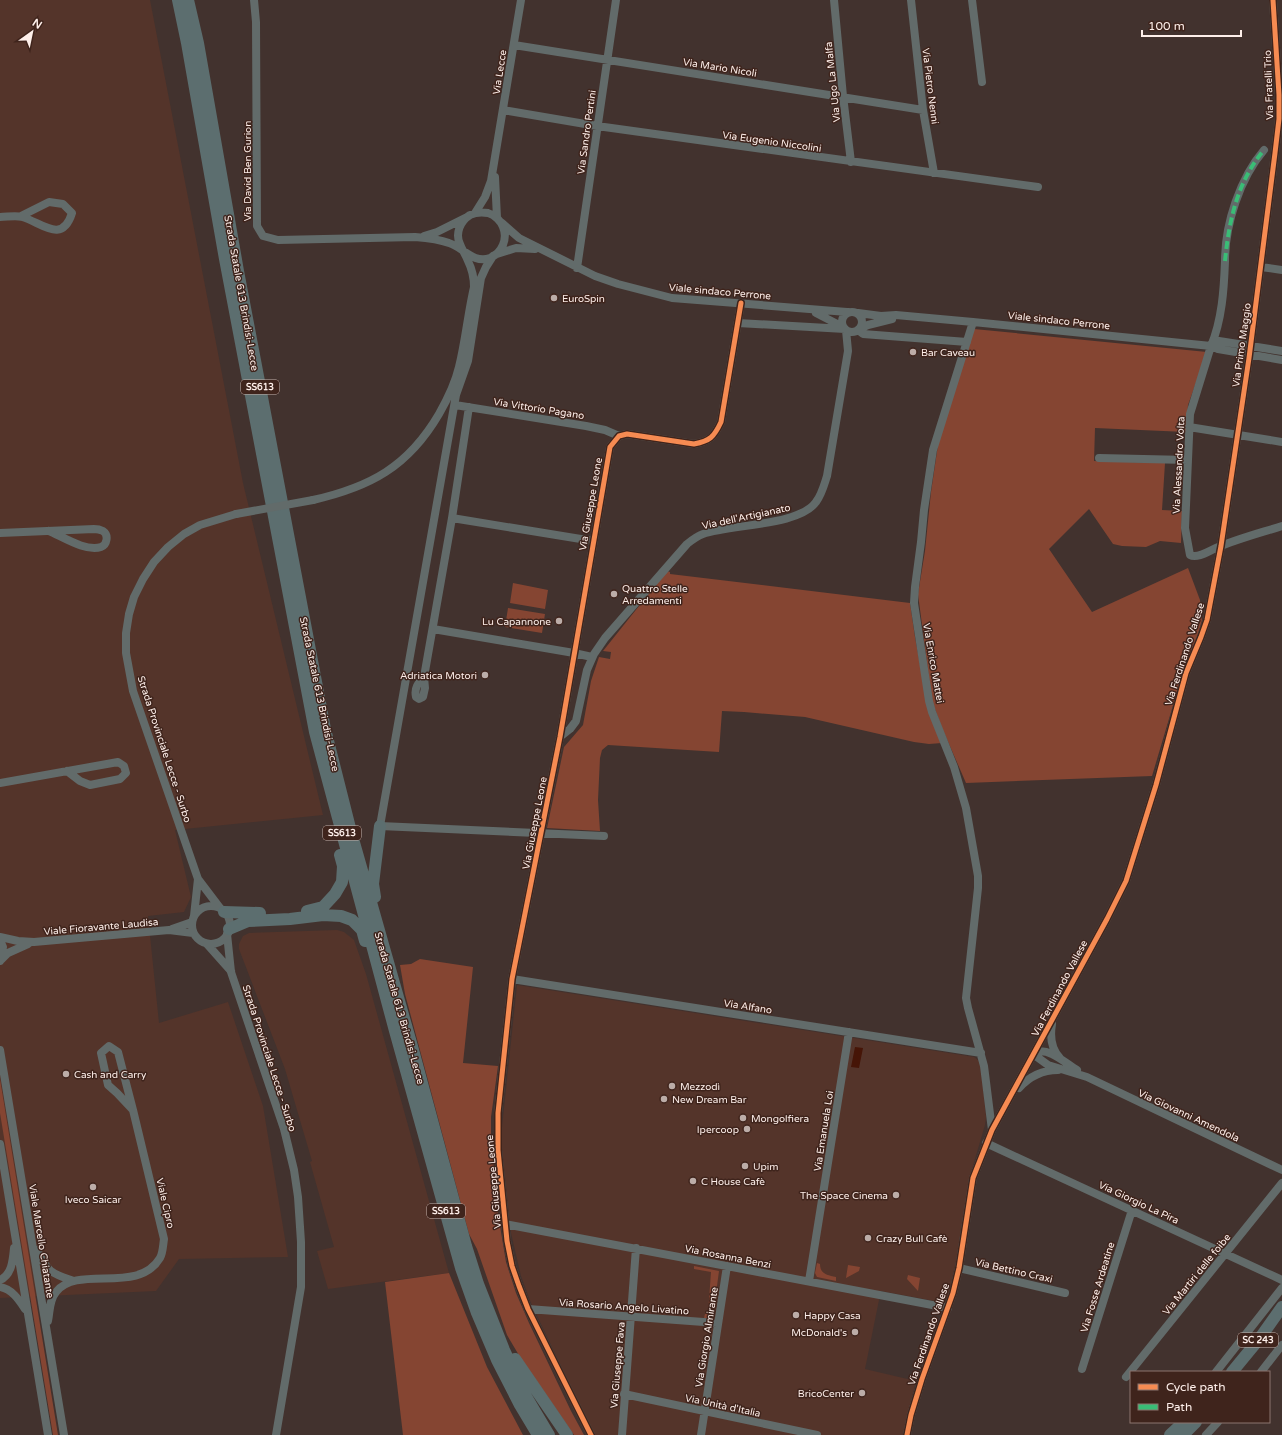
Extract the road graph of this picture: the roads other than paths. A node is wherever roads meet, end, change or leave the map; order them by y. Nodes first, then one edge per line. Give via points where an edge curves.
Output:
1 (178, 0) edge
2 (188, 0) edge
3 (254, 0) edge
4 (521, 0) edge
5 (616, 0) edge
6 (834, 0) edge
7 (911, 0) edge
8 (972, 0) edge
9 (1273, 0) edge
10 (514, 45) junction
11 (607, 59) junction
12 (982, 82) dead end
13 (842, 96) junction
14 (503, 110) junction
15 (923, 110) junction
16 (597, 126) junction
17 (497, 146) junction
18 (1276, 146) joint
19 (1264, 150) dead end
20 (851, 162) junction
21 (934, 173) junction
22 (1038, 187) dead end
23 (471, 215) junction
24 (21, 216) junction
25 (0, 217) edge
26 (499, 220) junction
27 (415, 237) junction
28 (463, 250) junction
29 (550, 254) junction
30 (493, 256) junction
31 (1260, 267) junction
32 (577, 268) junction
33 (1282, 270) edge
34 (474, 288) junction
35 (741, 303) junction
36 (800, 308) junction
37 (847, 312) junction
38 (858, 313) junction
39 (904, 316) junction
40 (973, 322) junction
41 (738, 323) junction
42 (845, 329) junction
43 (858, 330) junction
44 (967, 342) junction
45 (1250, 345) junction
46 (1211, 346) junction
47 (848, 351) junction
48 (1282, 351) edge
49 (1249, 355) junction
50 (1282, 360) edge
51 (455, 405) junction
52 (469, 407) junction
53 (1189, 427) junction
54 (1237, 435) junction
55 (619, 436) junction
56 (1282, 442) edge
57 (1098, 458) dead end
58 (1188, 460) junction
59 (452, 518) junction
60 (1282, 526) edge
61 (49, 531) junction
62 (0, 533) edge
63 (593, 541) junction
64 (1221, 546) junction
65 (433, 629) junction
66 (574, 653) junction
67 (592, 657) junction
68 (424, 677) dead end
69 (560, 737) junction
70 (67, 771) junction
71 (0, 783) edge
72 (329, 784) junction
73 (380, 826) junction
74 (541, 833) junction
75 (604, 836) dead end
76 (198, 879) junction
77 (222, 910) junction
78 (193, 919) junction
79 (169, 930) junction
80 (228, 931) junction
81 (194, 933) junction
82 (0, 936) edge
83 (0, 940) edge
84 (34, 942) junction
85 (207, 944) junction
86 (0, 961) edge
87 (231, 972) junction
88 (512, 979) junction
89 (394, 984) junction
90 (1053, 1018) junction
91 (395, 1031) junction
92 (849, 1032) junction
93 (0, 1050) edge
94 (1036, 1052) junction
95 (981, 1053) junction
96 (1065, 1066) junction
97 (1013, 1094) junction
98 (133, 1110) junction
99 (992, 1130) junction
100 (986, 1143) junction
101 (0, 1144) edge
102 (1282, 1170) edge
103 (1282, 1183) edge
104 (1132, 1210) junction
105 (505, 1224) junction
106 (15, 1237) junction
107 (32, 1242) junction
108 (466, 1246) junction
109 (636, 1248) junction
110 (1225, 1253) junction
111 (727, 1266) junction
112 (959, 1268) junction
113 (0, 1280) edge
114 (1282, 1280) edge
115 (74, 1281) junction
116 (809, 1281) junction
117 (0, 1287) edge
118 (1282, 1288) edge
119 (1065, 1293) dead end
120 (1282, 1307) edge
121 (948, 1308) junction
122 (528, 1309) junction
123 (28, 1313) junction
124 (631, 1316) junction
125 (1282, 1321) edge
126 (717, 1323) junction
127 (46, 1326) junction
128 (1282, 1345) edge
129 (497, 1360) junction
130 (1082, 1369) dead end
131 (1131, 1371) edge
132 (1217, 1371) edge
133 (1233, 1371) edge
134 (1244, 1371) edge
135 (1262, 1371) edge
136 (1130, 1372) edge
137 (1126, 1377) dead end
138 (624, 1394) junction
139 (705, 1411) junction
140 (1183, 1423) edge
141 (1195, 1423) edge
142 (1205, 1423) edge
143 (1217, 1423) edge
144 (813, 1434) edge
145 (48, 1435) edge
146 (64, 1435) edge
147 (276, 1435) edge
148 (531, 1435) edge
149 (538, 1435) edge
150 (549, 1435) edge
151 (567, 1435) edge
152 (591, 1435) edge
153 (622, 1435) edge
154 (701, 1435) edge
155 (907, 1435) edge
156 (1170, 1435) edge
157 (1183, 1435) edge
158 (1194, 1435) edge
159 (1206, 1435) edge

1 - 72 highway, Strada Statale 613 Brindisi-Lecce / SS613 via 315,732
2 - 89 highway, Strada Statale 613 Brindisi-Lecce / SS613 via 325,729
3 - 27 street, Via David Ben Gurion via 257,226 264,236 278,240
4 - 10 street, Via Lecce
5 - 11 street, Via Sandro Pertini
6 - 13 street, Via Ugo La Malfa
7 - 15 street, Via Pietro Nenni
8 - 12 street
9 - 18 street, Via Fratelli Trio via 1279,96
10 - 11 street, Via Mario Nicoli
10 - 14 street, Via Lecce
11 - 13 street, Via Mario Nicoli
11 - 16 street, Via Sandro Pertini
13 - 15 street, Via Mario Nicoli
13 - 20 street, Via Ugo La Malfa
14 - 16 street, Via Eugenio Niccolini
14 - 17 street, Via Lecce
15 - 21 street, Via Pietro Nenni
16 - 20 street, Via Eugenio Niccolini
16 - 32 street, Via Sandro Pertini
17 - 23 street, Via Lecce via 488,189
17 - 26 street, Via Lecce via 495,184
18 - 31 street, Via Primo Maggio
19 - 46 street, Via Alessandro Volta via 1250,170 1234,206 1228,229 1223,297 1216,335
20 - 21 street, Via Eugenio Niccolini
21 - 22 street, Via Eugenio Niccolini
23 - 26 street via 483,212
23 - 27 street, Via David Ben Gurion via 437,232
23 - 28 street via 462,222 459,229 458,236
24 - 24 street via 50,229 61,229 69,222 72,213 63,204 49,202
24 - 25 street
26 - 29 street, Viale sindaco Perrone via 519,238
26 - 30 street via 504,229 504,243
27 - 28 street, Via David Ben Gurion via 441,240
28 - 30 street via 475,258
28 - 34 street via 471,270
29 - 30 street, Viale sindaco Perrone via 524,248 511,249
29 - 32 street, Viale sindaco Perrone
30 - 34 street via 479,270
30 - 51 street via 481,278 468,361
31 - 33 street
31 - 45 street, Via Primo Maggio
32 - 35 street, Viale sindaco Perrone via 618,284 672,298
34 - 76 street, Strada Provinciale Lecce - Surbo, bridge via 459,368 453,386 433,424 408,454 391,469 359,487 313,500 218,518 195,528 168,547 154,562 134,597 126,633 126,652 133,691
35 - 36 street, Viale sindaco Perrone
35 - 41 street
36 - 37 street, Viale sindaco Perrone
36 - 42 street, Viale sindaco Perrone via 822,315
37 - 38 street
37 - 42 street via 842,319
38 - 39 street, Viale sindaco Perrone
38 - 43 street via 863,321
39 - 40 street, Viale sindaco Perrone
39 - 43 street, Viale sindaco Perrone
40 - 44 street, Via Enrico Mattei
40 - 46 street, Viale sindaco Perrone
41 - 42 street
41 - 55 street via 721,422 714,436 694,444 627,434
42 - 43 street via 853,332
42 - 47 street, Via dell'Artigianato
43 - 44 street via 863,334
43 - 47 street, Via dell'Artigianato
44 - 95 street, Via Enrico Mattei via 932,450 914,603 929,701 954,767 966,808 978,876 966,998
45 - 46 street via 1219,341
45 - 48 street
45 - 49 street, Via Primo Maggio
46 - 49 street
46 - 53 street, Via Alessandro Volta via 1190,414
47 - 67 street, Via dell'Artigianato via 827,476 816,502 796,517 709,533 695,538 681,550 605,638
49 - 50 street
49 - 54 street, Via Primo Maggio
51 - 52 street, Via Vittorio Pagano
51 - 73 street
52 - 55 street, Via Vittorio Pagano via 592,427
52 - 59 street
53 - 54 street
53 - 58 street, Via Alessandro Volta
54 - 56 street
54 - 64 street, Via Primo Maggio
55 - 63 street, Via Giuseppe Leone via 610,447
57 - 58 street
58 - 64 street, Via Alessandro Volta via 1185,528 1190,555 1197,556
59 - 63 street
59 - 65 street
60 - 64 street
61 - 61 street via 84,547 101,547 107,540 102,530
61 - 62 street
63 - 66 street, Via Giuseppe Leone
64 - 90 street, Via Ferdinando Vallese via 1207,620 1186,674 1156,785 1126,881
65 - 66 street
65 - 68 street
66 - 67 street
66 - 69 street, Via Giuseppe Leone
67 - 69 street, Via dell'Artigianato via 576,721
69 - 74 street, Via Giuseppe Leone
70 - 70 street via 90,785 120,779 126,773 124,766 118,762
70 - 71 street
72 - 77 highway via 328,808 343,866 342,882 335,894 323,907 303,912 244,914
72 - 91 highway, Strada Statale 613 Brindisi-Lecce / SS613
73 - 74 street
73 - 89 highway via 373,884 395,971
74 - 75 street
74 - 88 street, Via Giuseppe Leone
76 - 77 street, Strada Provinciale Lecce - Surbo
76 - 78 street, Strada Provinciale Lecce - Surbo
77 - 78 street via 214,906 202,908
77 - 80 street via 229,923
78 - 79 street, Viale Fioravante Laudisa
78 - 81 street
79 - 81 street, Viale Fioravante Laudisa
79 - 84 street, Viale Fioravante Laudisa
80 - 85 street via 219,942
80 - 87 street, Strada Provinciale Lecce - Surbo
80 - 91 highway via 248,921 323,915 341,916 352,920 362,930 384,1010
81 - 85 street
82 - 84 street, Viale Fioravante Laudisa
83 - 86 street via 3,947
84 - 86 street, Viale Fioravante Laudisa via 8,953
85 - 87 street, Strada Provinciale Lecce - Surbo
87 - 147 street, Strada Provinciale Lecce - Surbo via 284,1129 298,1197 301,1287
88 - 92 street, Via Alfano
88 - 105 street, Via Giuseppe Leone via 498,1113 498,1150
89 - 108 highway, Strada Statale 613 Brindisi-Lecce / SS613
90 - 94 street, Via Ferdinando Vallese
90 - 96 street, Via Giovanni Amendola via 1051,1040
91 - 129 highway, Strada Statale 613 Brindisi-Lecce / SS613 via 461,1268
92 - 95 street, Via Alfano
92 - 116 street, Via Emanuela Loi
93 - 107 street, Viale Marcello Chiatante
94 - 96 street, Via Giovanni Amendola via 1044,1051
94 - 97 street, Via Ferdinando Vallese
95 - 99 street, Via Enrico Mattei
96 - 97 street via 1036,1075 1023,1083
96 - 102 street, Via Giovanni Amendola
97 - 99 street, Via Ferdinando Vallese
98 - 98 street, Viale Cipro via 118,1052 109,1046 101,1053 108,1085
98 - 115 street, Viale Cipro via 164,1239 160,1257 148,1271 135,1276
99 - 100 street, Via Ferdinando Vallese
100 - 104 street, Via Giorgio La Pira
100 - 112 street, Via Ferdinando Vallese via 973,1178
101 - 106 street
103 - 110 street, Via Martiri delle foibe
104 - 110 street, Via Giorgio La Pira
104 - 130 street, Via Fosse Ardeatine
105 - 109 street, Via Rosanna Benzi
105 - 122 street, Via Giuseppe Leone via 512,1266
106 - 113 street via 10,1269 5,1278
106 - 123 street
107 - 115 street, Viale Cipro via 43,1264 50,1271
107 - 127 street, Viale Marcello Chiatante
108 - 150 highway, Strada Statale 613 Brindisi-Lecce / SS613 via 504,1350
108 - 151 highway via 512,1354
109 - 111 street, Via Rosanna Benzi
109 - 124 street, Via Giuseppe Fava
110 - 114 street, Via Giorgio La Pira
110 - 131 street, Via Martiri delle foibe
111 - 116 street, Via Rosanna Benzi
111 - 126 street, Via Giorgio Almirante
112 - 119 street, Via Bettino Craxi
112 - 121 street, Via Ferdinando Vallese
115 - 127 street, Viale Cipro via 63,1285 56,1292 51,1301
116 - 121 street, Via Rosanna Benzi
117 - 123 street via 12,1292
118 - 132 street
120 - 133 highway, SC 243
121 - 155 street, Via Ferdinando Vallese via 922,1379
122 - 124 street, Via Rosario Angelo Livatino
122 - 152 street, Via Giuseppe Leone
123 - 145 street
124 - 126 street, Via Rosario Angelo Livatino
124 - 138 street, Via Giuseppe Fava
125 - 134 highway, SC 243
126 - 139 street, Via Giorgio Almirante
127 - 146 street, Viale Marcello Chiatante
128 - 135 street
129 - 148 highway via 499,1373
129 - 149 highway, Strada Statale 613 Brindisi-Lecce / SS613
136 - 137 street, Via Martiri delle foibe
138 - 139 street, Via Unità d'Italia
138 - 153 street, Via Giuseppe Fava
139 - 144 street, Via Unità d'Italia
139 - 154 street, Via Giorgio Almirante
140 - 156 highway
141 - 157 highway
142 - 158 highway
143 - 159 street

